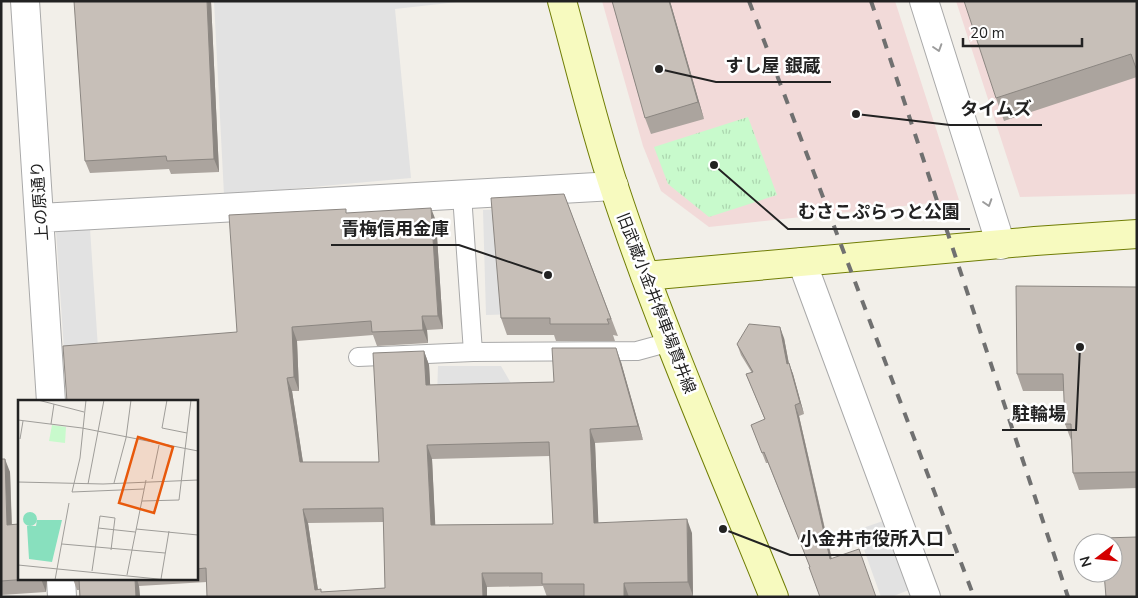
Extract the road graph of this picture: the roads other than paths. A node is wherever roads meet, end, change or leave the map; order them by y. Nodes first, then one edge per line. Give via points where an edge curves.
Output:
1 (25, 1) edge
2 (562, 1) edge
3 (924, 1) edge
4 (614, 186) junction
5 (462, 194) junction
6 (40, 218) junction
7 (1137, 234) edge
8 (1001, 244) junction
9 (802, 262) junction
10 (646, 276) junction
11 (670, 342) junction
12 (472, 352) junction
13 (358, 356) dead end
14 (51, 400) edge
15 (61, 580) edge
16 (62, 597) edge
17 (774, 597) edge
18 (926, 597) edge

1 - 6 street, 上の原通り
2 - 4 street, 旧武蔵小金井停車場貫井線
3 -> 8 street
4 - 5 street
4 - 10 street, 旧武蔵小金井停車場貫井線
5 - 6 street
5 - 12 lane
6 - 14 street, 上の原通り
7 - 8 street
8 - 9 street
9 - 10 street
9 - 18 street
10 - 11 street, 旧武蔵小金井停車場貫井線
11 - 12 lane via 637,351
11 - 17 street, 旧武蔵小金井停車場貫井線
12 - 13 lane
15 - 16 street

